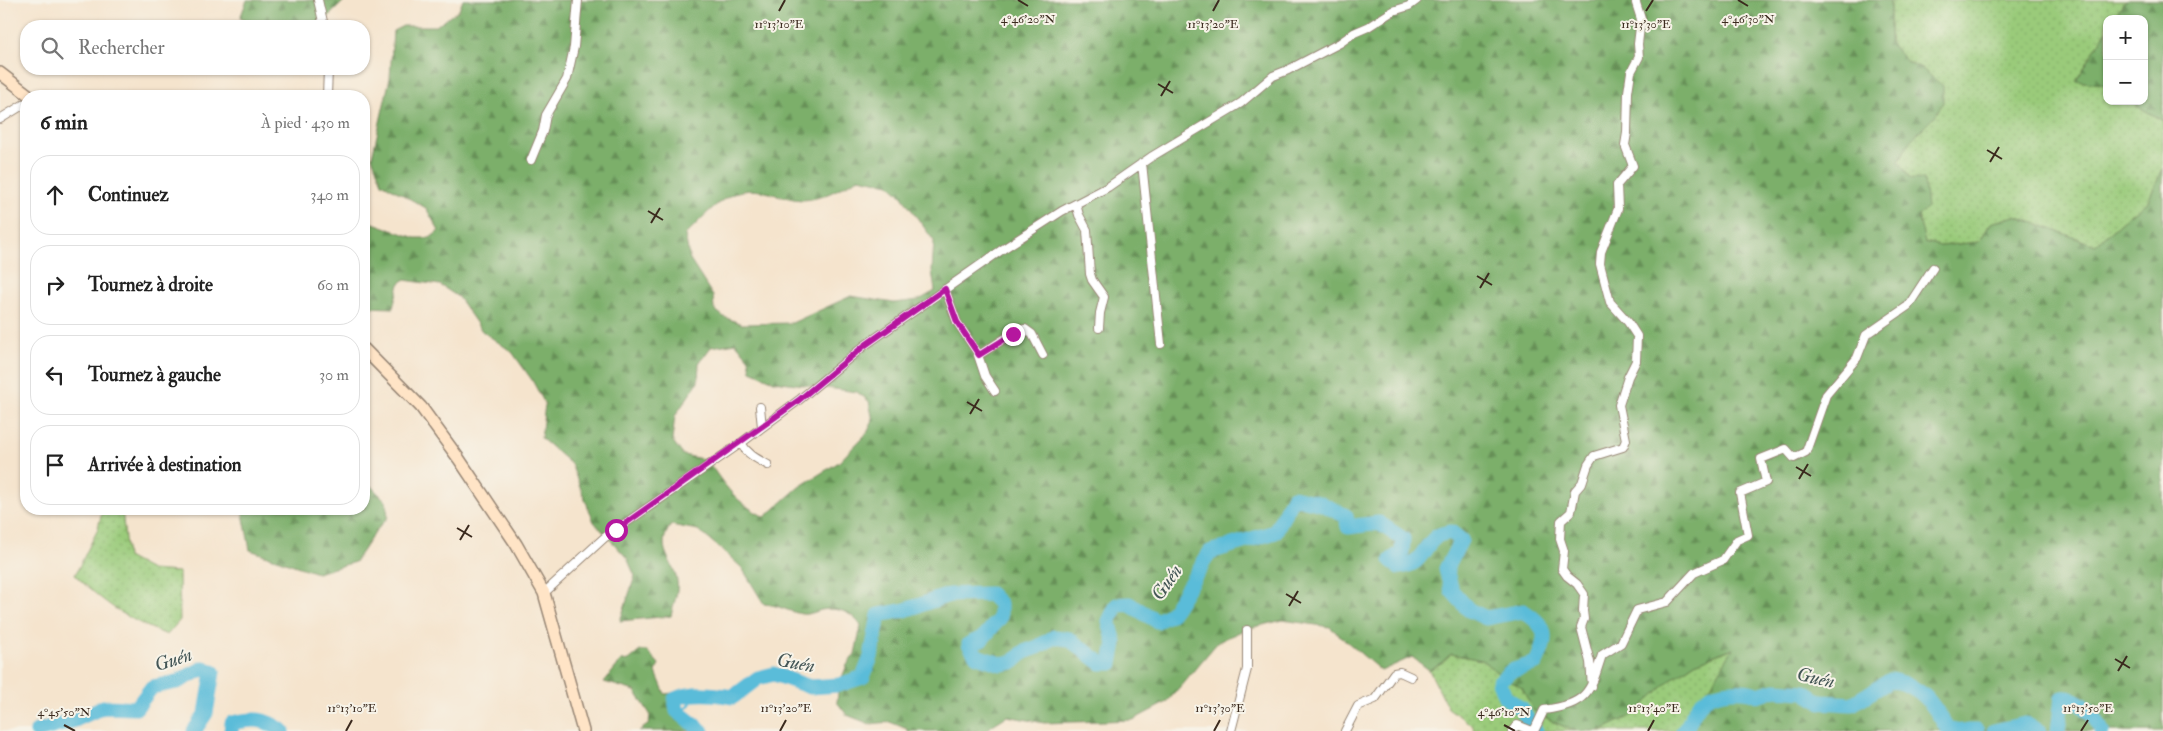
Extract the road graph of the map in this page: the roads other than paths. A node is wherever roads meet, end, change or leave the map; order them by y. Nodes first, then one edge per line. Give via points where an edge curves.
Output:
1 (318, 0) edge
2 (578, 0) edge
3 (1416, 0) edge
4 (1636, 2) dead end
5 (323, 20) edge
6 (0, 73) edge
7 (328, 75) edge
8 (22, 90) edge
9 (327, 90) edge
10 (20, 107) edge
11 (0, 119) edge
12 (531, 160) dead end
13 (1142, 163) junction
14 (1076, 204) junction
15 (1933, 268) dead end
16 (945, 289) junction
17 (1099, 328) dead end
18 (1161, 344) dead end
19 (370, 355) edge
20 (979, 355) junction
21 (1043, 355) dead end
22 (995, 391) dead end
23 (760, 407) dead end
24 (762, 427) junction
25 (741, 443) junction
26 (768, 465) dead end
27 (544, 593) junction
28 (1247, 630) dead end
29 (1411, 677) dead end
30 (1592, 686) junction
31 (582, 731) edge
32 (1231, 731) edge
33 (1345, 731) edge
34 (1512, 731) edge

1 - 5 street
2 - 12 street via 567,80 546,115
3 - 13 street via 1340,43 1272,76 1241,103
4 - 30 street via 1641,19 1639,60 1631,72 1624,145 1633,166 1617,185 1618,209 1601,252 1600,264 1610,302 1637,336 1636,361 1619,406 1626,440 1623,447 1594,456 1588,464 1582,483 1573,495 1571,512 1561,521 1560,530 1564,551 1562,568 1584,594 1581,627
6 - 8 main road
7 - 9 street
10 - 11 street
13 - 14 street
13 - 18 street
14 - 16 street
14 - 17 street via 1087,230 1090,274 1104,297
15 - 30 street via 1908,306 1866,335 1857,358 1826,395 1806,452 1794,458 1786,449 1762,458 1766,482 1740,494 1748,535 1737,540 1723,560 1694,573 1667,602 1637,610 1621,643 1602,655
16 - 20 street via 957,322
16 - 24 street via 864,346
19 - 27 main road via 426,414 495,513
20 - 21 street via 1022,329 1032,334
20 - 22 street via 985,376
23 - 24 street
24 - 25 street
25 - 26 street via 753,457
25 - 27 street via 604,538
27 - 31 main road
28 - 32 street via 1246,679
29 - 33 street via 1394,673 1374,699 1358,706
30 - 34 street via 1578,701 1544,710 1532,731 1517,725

